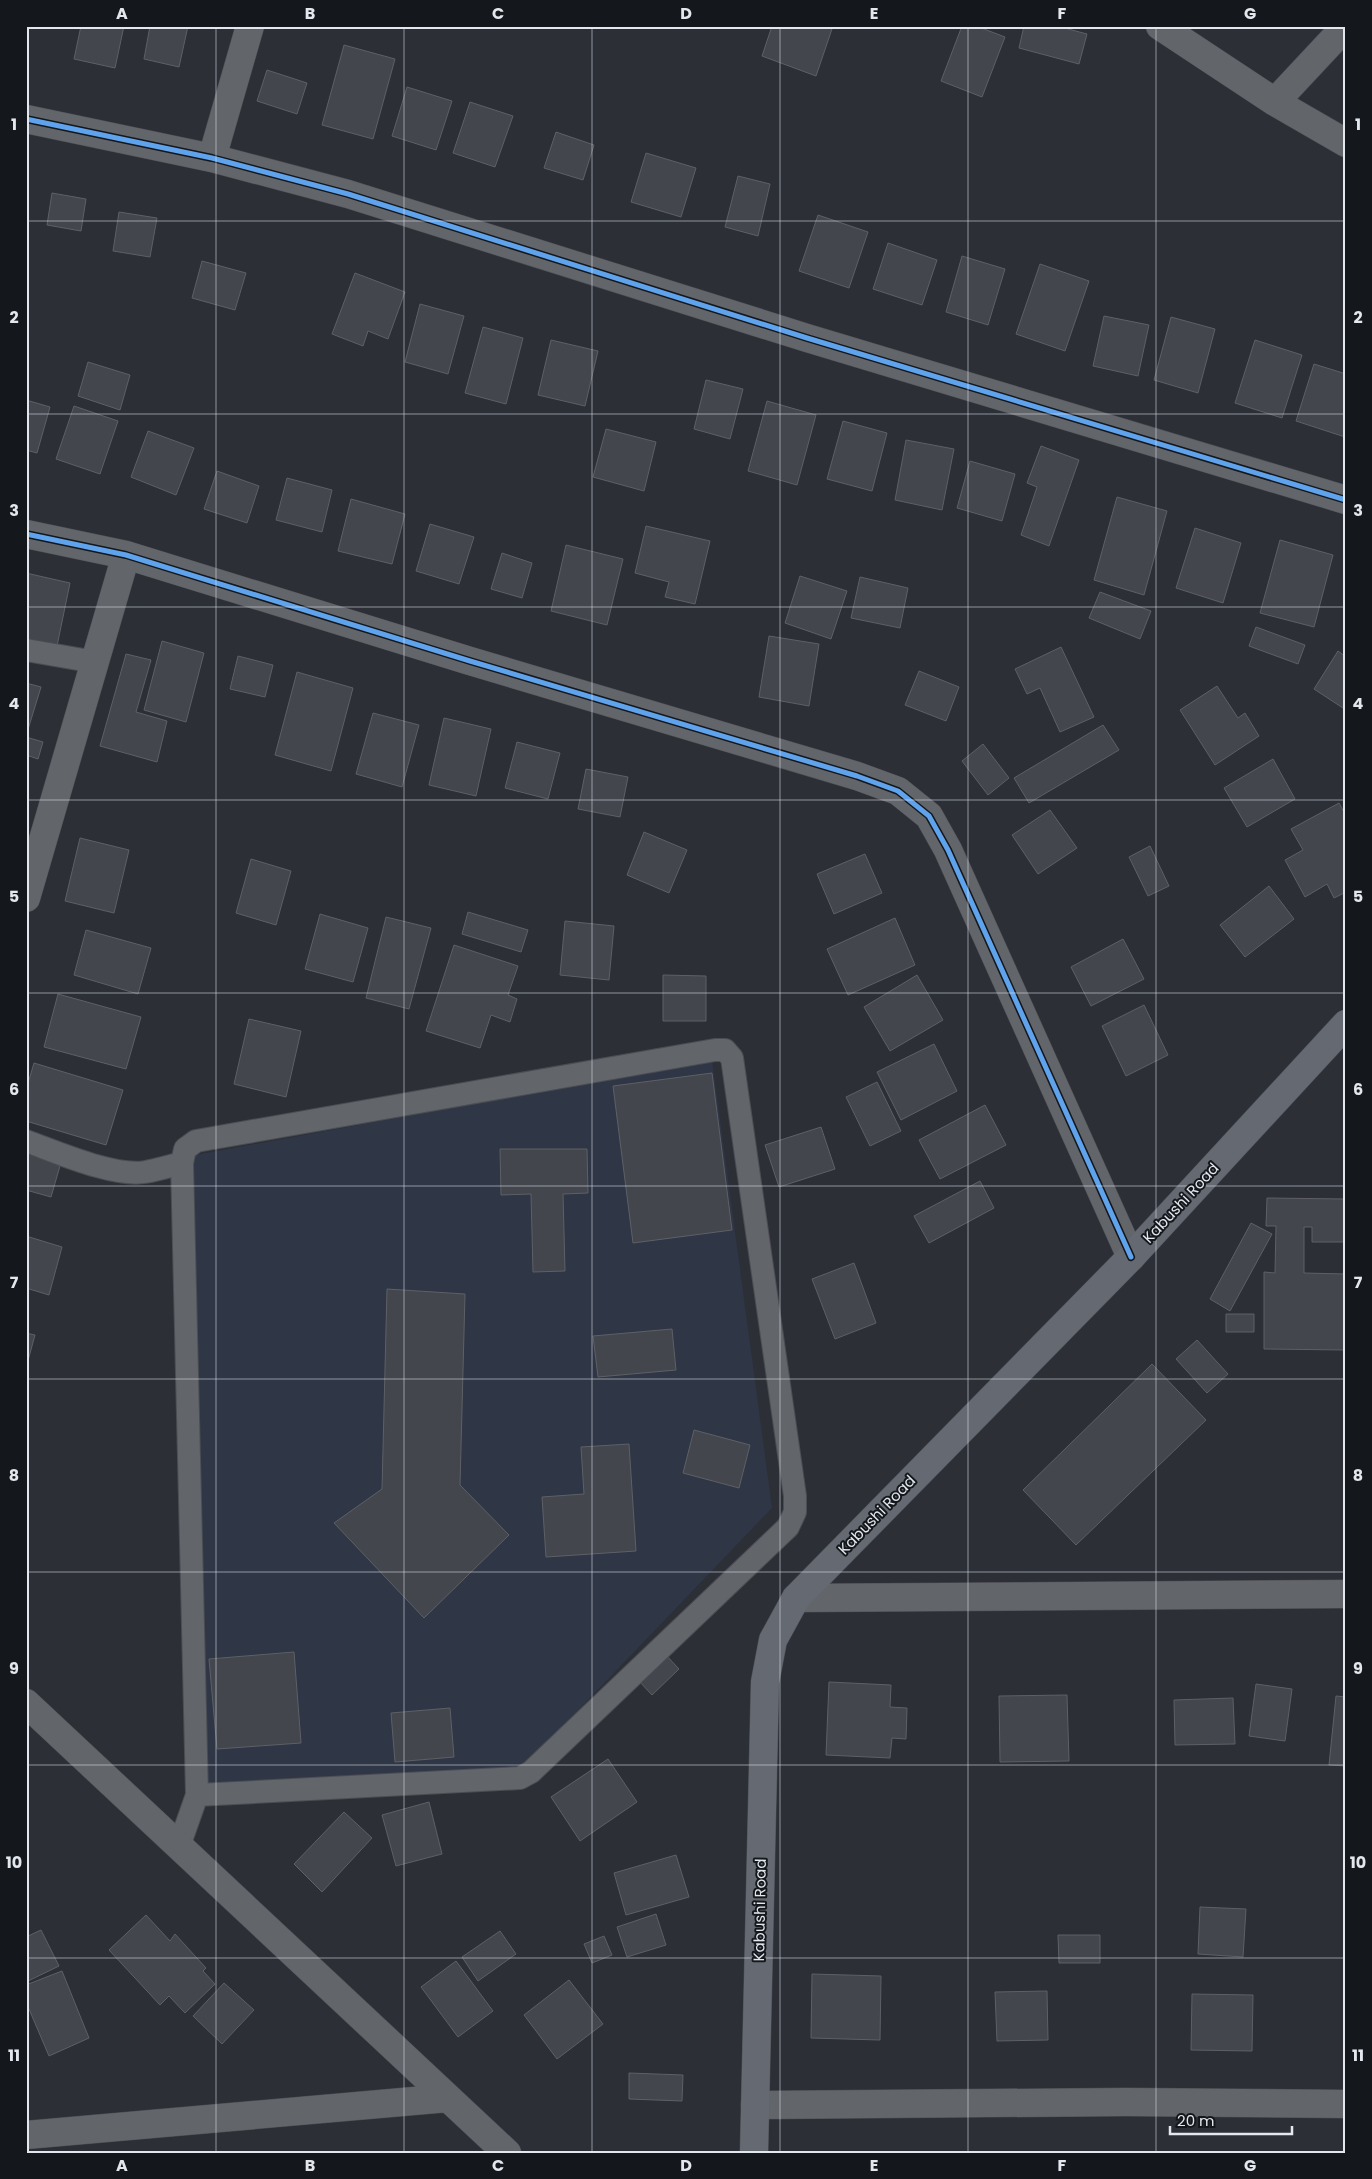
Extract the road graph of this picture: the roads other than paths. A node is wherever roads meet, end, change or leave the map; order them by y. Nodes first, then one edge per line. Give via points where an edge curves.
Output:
1 (250, 26) edge
2 (1160, 26) edge
3 (1346, 26) edge
4 (1276, 102) junction
5 (26, 119) edge
6 (1346, 144) edge
7 (212, 158) junction
8 (1346, 500) edge
9 (26, 534) edge
10 (126, 555) junction
11 (26, 650) edge
12 (95, 662) junction
13 (29, 881) edge
14 (1346, 1024) edge
15 (26, 1141) edge
16 (182, 1162) junction
17 (1131, 1257) junction
18 (1346, 1594) edge
19 (796, 1598) junction
20 (28, 1706) edge
21 (198, 1795) junction
22 (179, 1846) junction
23 (448, 2098) junction
24 (1346, 2104) edge
25 (755, 2105) junction
26 (26, 2134) edge
27 (507, 2153) edge
28 (754, 2153) edge

1 - 7 street
2 - 4 street
3 - 4 street
4 - 6 street
5 - 7 street
7 - 8 street via 348,194 807,338
9 - 10 street
10 - 12 street
10 - 17 street via 898,791 929,816 948,850
11 - 12 lane
12 - 13 street
14 - 17 main road, Kabushi Road
15 - 16 lane via 120,1171 143,1172
16 - 21 lane
16 - 21 lane via 185,1149 196,1140 725,1050 732,1058 795,1512 788,1527 531,1772 520,1778
17 - 19 main road, Kabushi Road
18 - 19 street
19 - 25 main road, Kabushi Road via 773,1640 765,1682
20 - 22 street
21 - 22 lane
22 - 23 street
23 - 26 street
23 - 27 street
24 - 25 street
25 - 28 main road, Kabushi Road

